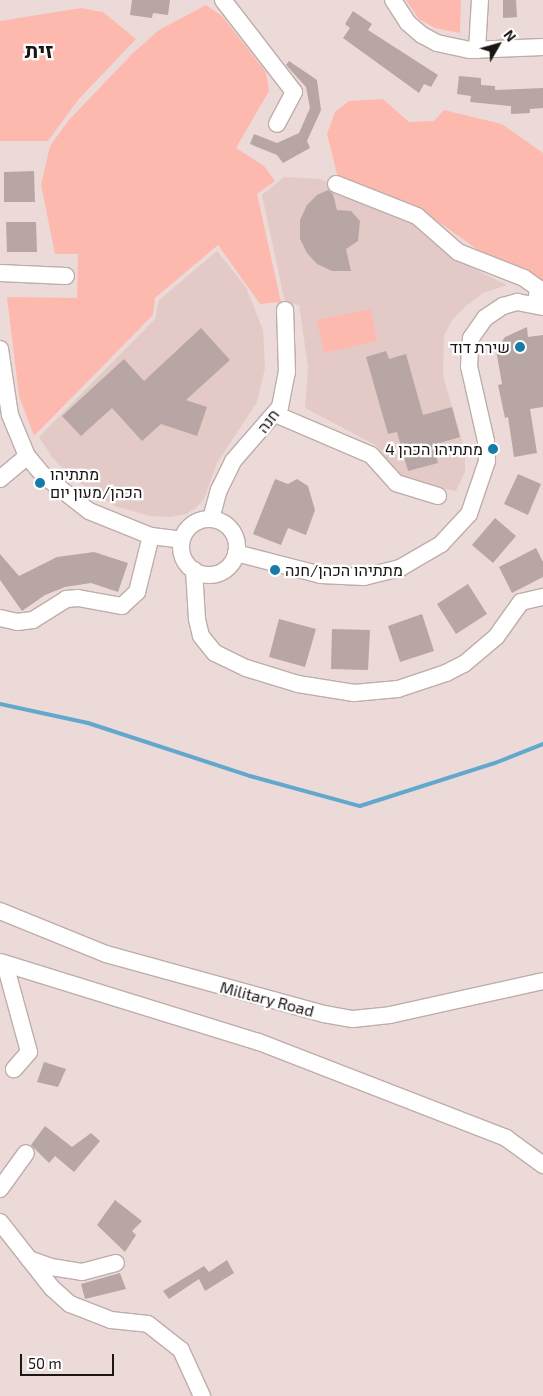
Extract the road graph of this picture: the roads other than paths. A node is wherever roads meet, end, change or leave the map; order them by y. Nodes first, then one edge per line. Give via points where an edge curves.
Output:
1 (223, 0) edge
2 (393, 0) edge
3 (480, 0) edge
4 (543, 47) edge
5 (477, 50) junction
6 (278, 124) dead end
7 (336, 184) dead end
8 (0, 273) edge
9 (66, 276) dead end
10 (540, 306) edge
11 (285, 310) dead end
12 (0, 349) edge
13 (275, 414) junction
14 (27, 456) junction
15 (0, 479) edge
16 (438, 496) dead end
17 (211, 519) junction
18 (151, 536) junction
19 (182, 540) junction
20 (236, 553) junction
21 (194, 570) junction
22 (543, 598) edge
23 (0, 618) edge
24 (0, 911) edge
25 (2, 963) edge
26 (543, 981) edge
27 (14, 1069) dead end
28 (26, 1153) dead end
29 (543, 1165) edge
30 (0, 1189) edge
31 (0, 1222) edge
32 (29, 1259) junction
33 (116, 1263) dead end
34 (202, 1396) edge

1 - 6 street via 294,92
2 - 5 street via 422,35 437,43
3 - 5 street
4 - 5 street
7 - 10 street via 418,216 458,252 524,278 538,288
8 - 9 street
10 - 20 street via 517,302 503,306 485,318 471,338 469,366 486,441 487,461 469,514 440,544 400,568 364,577 321,575
11 - 13 street, חנה via 287,372
12 - 14 street via 10,416
13 - 16 street via 371,455 396,483
13 - 17 street, חנה via 233,462 219,490
14 - 15 street
14 - 18 street via 66,495 89,511
17 - 19 street via 192,524
17 - 20 street via 220,521 234,533
18 - 19 street
18 - 23 street via 139,586 131,600 122,606 66,599 33,620 18,622
19 - 21 street via 185,562
20 - 21 street via 224,570 211,575
21 - 22 street via 201,636 215,653 246,668 298,684 354,693 398,689 464,664 496,638 521,602
24 - 26 street, Military Road via 106,954 324,1014 353,1019 390,1015
25 - 27 street via 29,1052
25 - 29 street via 259,1042 506,1138
28 - 30 street
31 - 32 street
32 - 33 street via 51,1267 82,1272
32 - 34 street via 52,1288 70,1304 111,1320 148,1324 155,1329 181,1350

